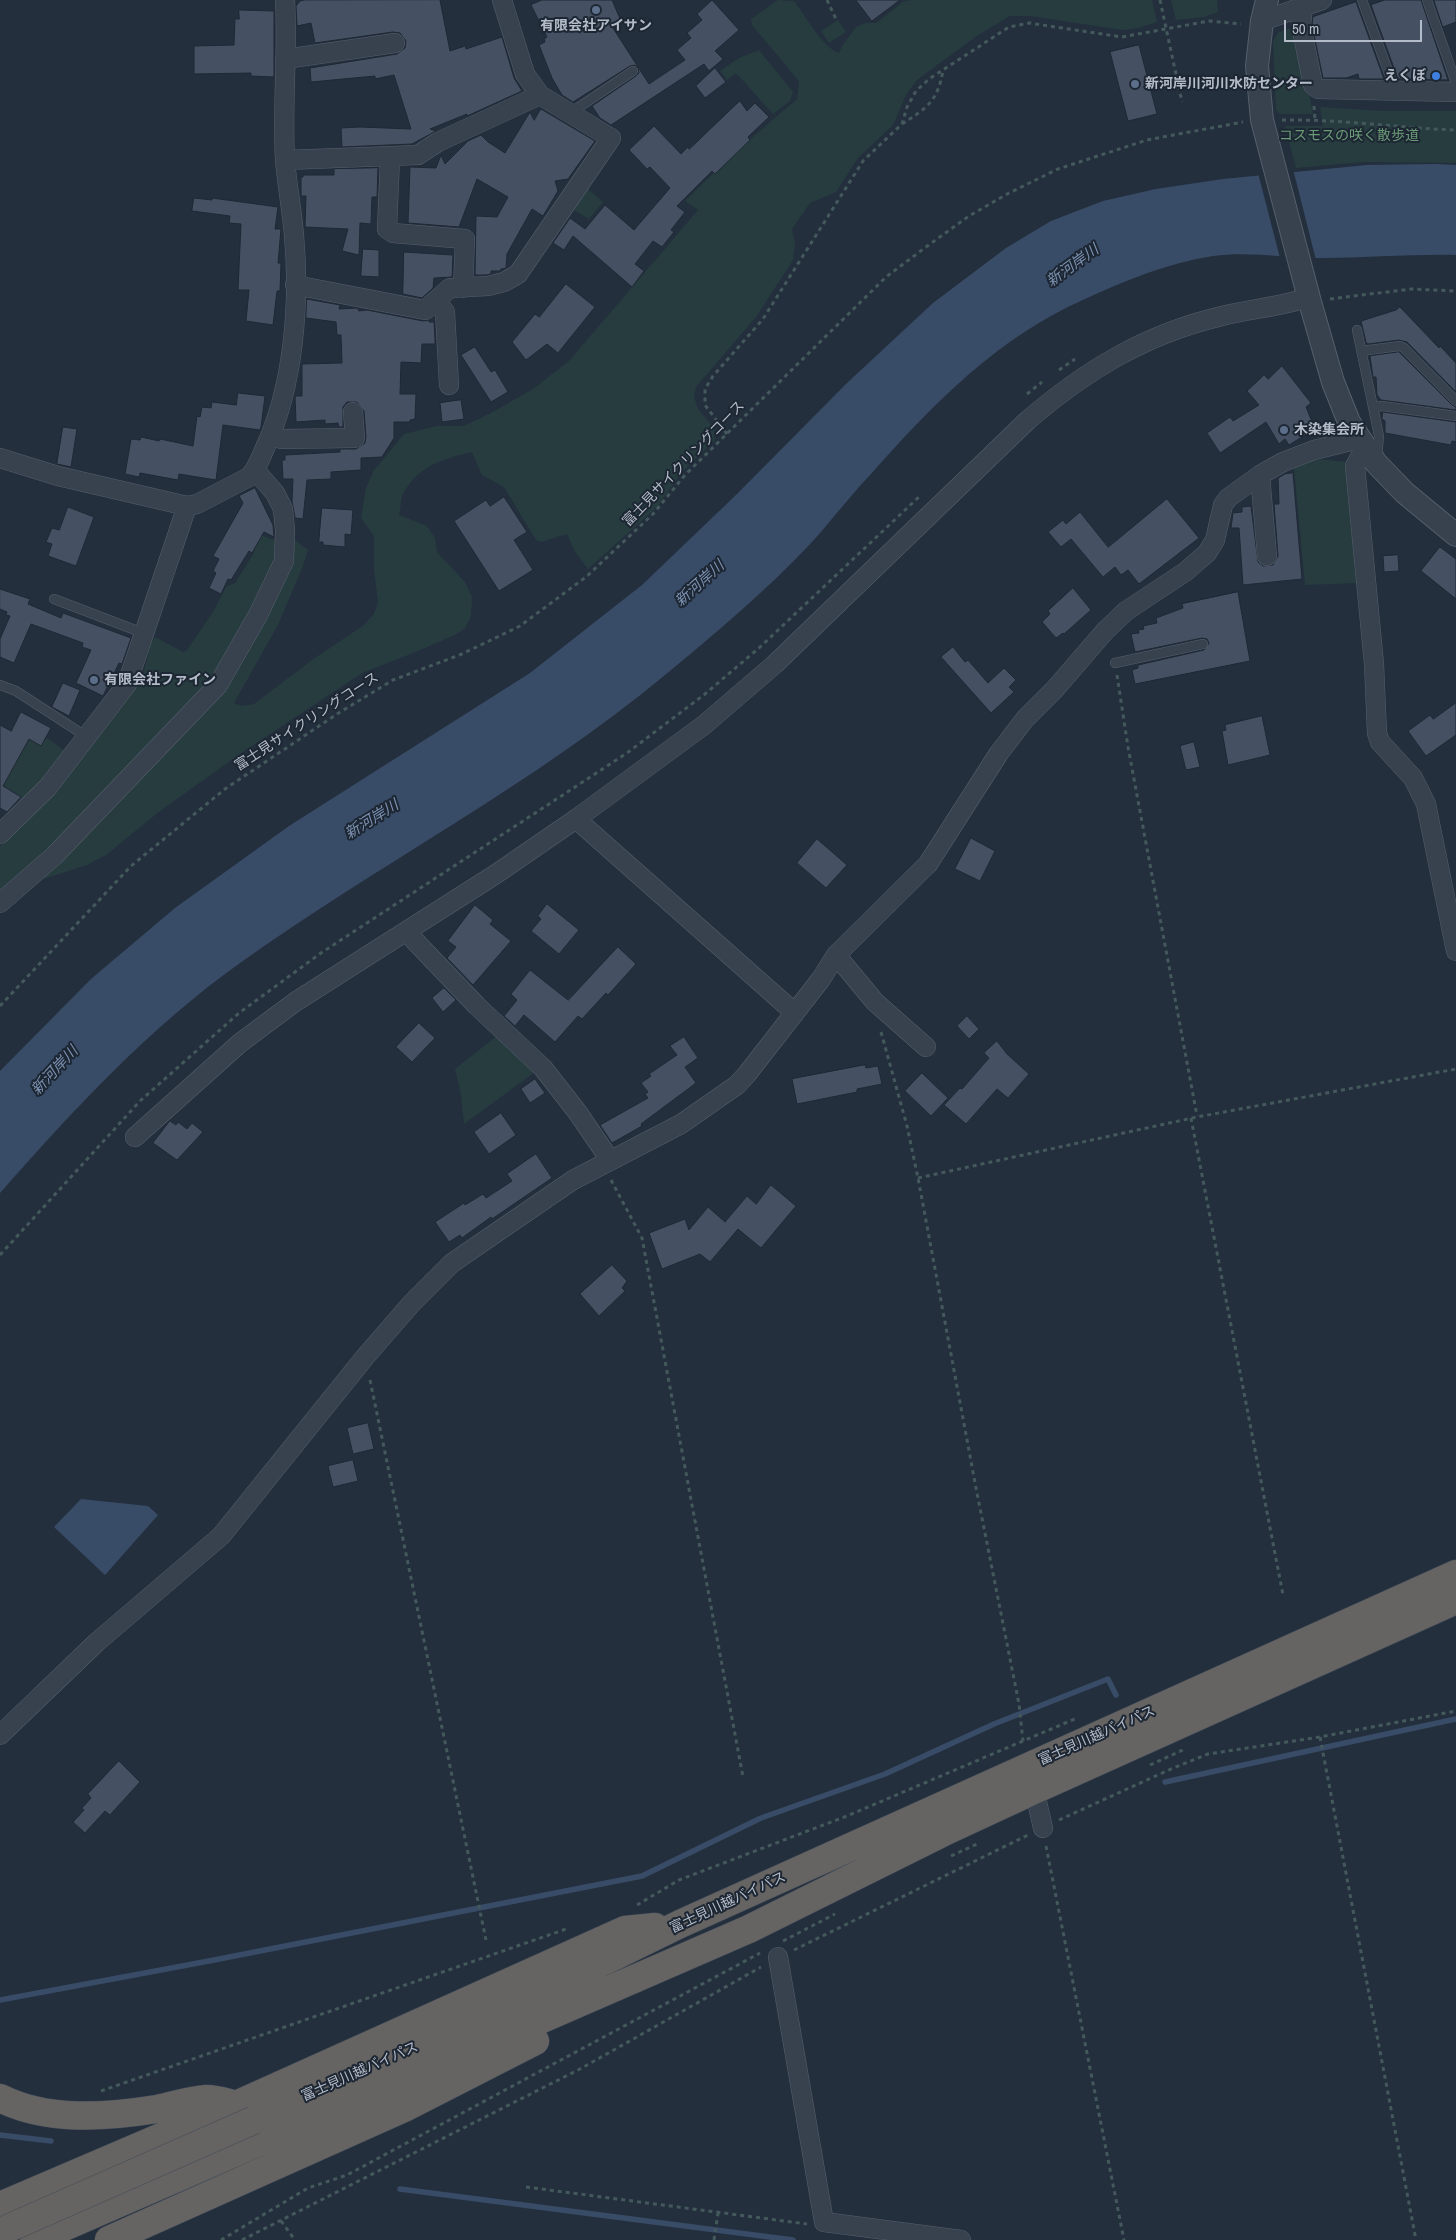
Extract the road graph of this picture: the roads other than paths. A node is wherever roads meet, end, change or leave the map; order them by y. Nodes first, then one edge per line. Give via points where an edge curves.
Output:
1 (285, 0) edge
2 (502, 0) edge
3 (1322, 0) edge
4 (1362, 0) edge
5 (1427, 0) edge
6 (1303, 7) junction
7 (1265, 10) edge
8 (395, 42) dead end
9 (284, 59) junction
10 (633, 71) dead end
11 (1456, 84) edge
12 (1395, 90) junction
13 (1456, 92) edge
14 (540, 95) junction
15 (569, 113) junction
16 (390, 158) junction
17 (285, 160) junction
18 (296, 285) junction
19 (463, 288) junction
20 (1309, 297) junction
21 (436, 301) junction
22 (1357, 330) dead end
23 (1361, 351) junction
24 (449, 385) dead end
25 (1456, 401) edge
26 (1372, 407) junction
27 (353, 412) dead end
28 (1456, 416) edge
29 (271, 435) junction
30 (1366, 450) junction
31 (0, 458) edge
32 (255, 470) junction
33 (1260, 475) junction
34 (187, 506) junction
35 (1456, 536) edge
36 (1267, 556) dead end
37 (54, 600) dead end
38 (143, 633) junction
39 (1203, 644) dead end
40 (1116, 663) road end
41 (0, 685) edge
42 (87, 736) junction
43 (576, 819) junction
44 (1, 830) edge
45 (0, 903) edge
46 (408, 930) junction
47 (1456, 951) edge
48 (836, 955) junction
49 (795, 1013) junction
50 (926, 1047) dead end
51 (135, 1137) dead end
52 (606, 1162) junction
53 (1456, 1574) edge
54 (1456, 1600) edge
55 (37, 1698) junction
56 (0, 1719) edge
57 (0, 1735) edge
58 (1031, 1778) junction
59 (1043, 1828) road end
60 (749, 1929) junction
61 (774, 1950) road end
62 (0, 2098) edge
63 (253, 2121) junction
64 (0, 2206) edge
65 (0, 2232) edge
66 (34, 2240) edge
67 (109, 2240) edge
68 (961, 2240) edge

1 - 9 street
2 - 14 street via 525,74
3 - 6 street
4 - 12 lane
5 - 11 lane
6 - 7 street
6 - 12 street via 1302,31 1313,85 1318,89
7 - 20 street via 1257,66 1263,126
8 - 9 street
9 - 17 street
10 - 15 lane
12 - 13 street
14 - 15 street
14 - 16 street via 438,142 418,156
15 - 19 street via 611,138 518,274 504,282
16 - 17 street
16 - 19 street via 388,229 392,233 465,239
17 - 18 street
18 - 21 street via 424,310
18 - 29 street via 288,378
19 - 21 street via 450,288
20 - 30 street via 1336,390 1349,422
20 - 43 street via 1177,329 1112,358 1086,374 1028,420 739,696 668,753
21 - 24 street via 445,312
22 - 23 lane
23 - 25 lane via 1404,348
23 - 26 lane
26 - 28 lane
26 - 30 lane via 1378,436
27 - 29 street via 355,438 281,439
29 - 32 street
30 - 33 street via 1297,456
30 - 35 street via 1405,493
30 - 47 street via 1355,466 1373,655 1376,733 1380,742 1413,778 1426,804
31 - 34 street via 58,476
32 - 34 street via 197,504
32 - 45 street via 275,493 282,509 284,561 218,685 54,856
33 - 36 street
33 - 48 street via 1228,498 1215,540 1207,553 1105,631 1025,719 999,753 928,864
34 - 38 street
37 - 38 lane
38 - 42 street via 127,684
39 - 40 lane
41 - 42 lane
42 - 44 street via 48,787
43 - 46 street
43 - 49 street
46 - 51 street via 294,1002 240,1043
46 - 52 street via 477,1006 543,1068 578,1112
48 - 49 street
48 - 50 street via 875,1002
49 - 52 street via 736,1085 681,1124
52 - 55 street via 532,1207 452,1263 411,1304 366,1357 221,1536 130,1612
53 - 58 highway, 富士見川越バイパス
54 - 58 highway, 富士見川越バイパス
55 - 56 street via 10,1710
55 - 57 street
58 - 59 street
58 - 60 highway, 富士見川越バイパス via 941,1834
58 - 63 highway, 富士見川越バイパス via 680,1924 578,1974
60 - 63 highway, 富士見川越バイパス
60 - 67 highway via 404,2108
61 - 68 street via 824,2222
62 - 63 highway via 34,2110 91,2115 126,2114 206,2099
63 - 64 highway
63 - 65 highway, 富士見川越バイパス, bridge
63 - 66 highway, 富士見川越バイパス

